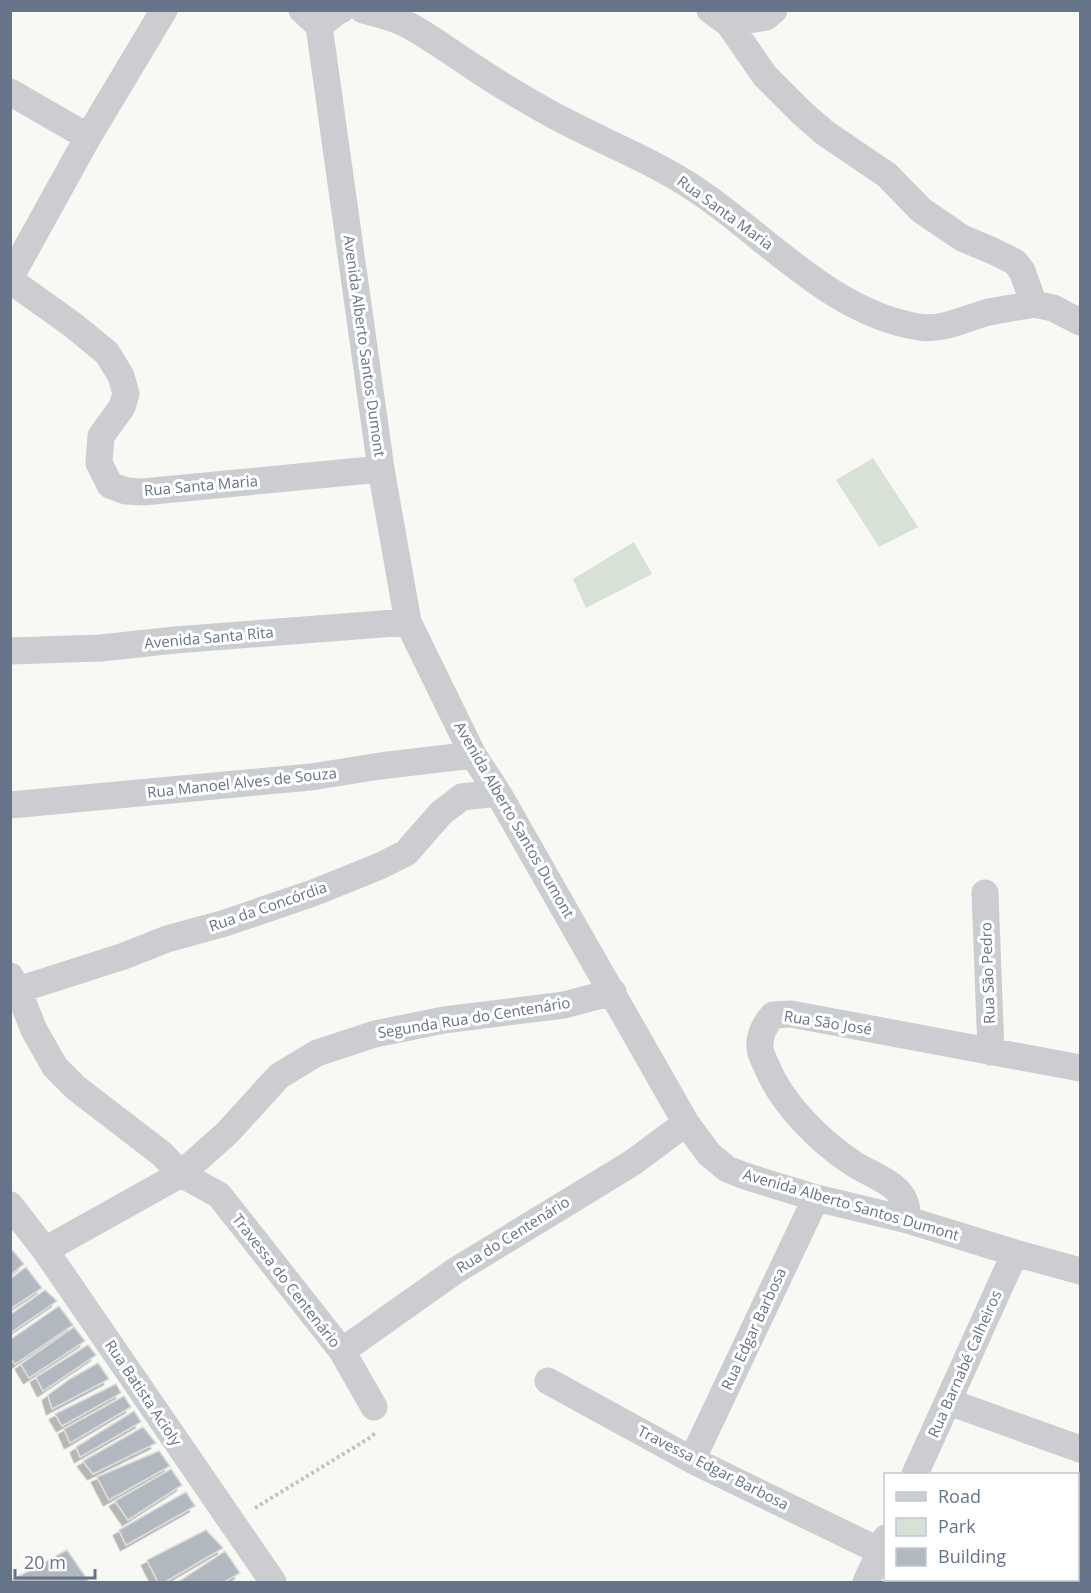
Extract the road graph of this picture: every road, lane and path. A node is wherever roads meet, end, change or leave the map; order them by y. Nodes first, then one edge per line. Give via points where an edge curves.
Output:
1 (164, 10) edge
2 (363, 10) edge
3 (774, 10) edge
4 (327, 14) edge
5 (720, 17) edge
6 (10, 92) edge
7 (88, 137) junction
8 (10, 279) edge
9 (1034, 304) junction
10 (1080, 322) edge
11 (381, 469) junction
12 (408, 622) junction
13 (10, 651) edge
14 (473, 755) junction
15 (498, 793) junction
16 (10, 805) edge
17 (985, 893) dead end
18 (14, 983) edge
19 (613, 992) junction
20 (991, 1052) junction
21 (1080, 1068) edge
22 (686, 1123) junction
23 (181, 1174) junction
24 (816, 1198) junction
25 (10, 1205) edge
26 (908, 1220) junction
27 (45, 1250) junction
28 (1015, 1253) junction
29 (1080, 1271) edge
30 (342, 1351) junction
31 (548, 1381) dead end
32 (949, 1402) junction
33 (374, 1407) joint
34 (1080, 1449) edge
35 (692, 1460) junction
36 (915, 1473) edge
37 (233, 1525) junction
38 (883, 1548) edge
39 (273, 1582) edge
40 (866, 1582) edge

1 - 7 street
2 - 9 street, Rua Santa Maria via 410,26 546,111 664,170 707,196 845,301 865,310 929,328
3 - 5 street via 766,17
4 - 11 street, Avenida Alberto Santos Dumont
5 - 9 street via 765,76 825,133 887,175 921,210 945,227 1015,262
6 - 7 street
7 - 8 street
8 - 11 street, Rua Santa Maria via 107,353 121,376 126,394 122,407 101,436 99,463 110,485 143,492
9 - 10 street, Rua Santa Maria
11 - 12 street, Avenida Alberto Santos Dumont
12 - 13 street, Avenida Santa Rita via 101,648
12 - 14 street, Avenida Alberto Santos Dumont
14 - 15 street, Avenida Alberto Santos Dumont
14 - 16 street, Rua Manoel Alves de Souza via 311,777
15 - 18 street, Rua da Concórdia via 462,797 441,813 406,853 313,893 124,956
15 - 19 street, Avenida Alberto Santos Dumont
17 - 20 street, Rua São Pedro
18 - 23 street, Travessa do Centenário via 54,1067 162,1154
19 - 22 street, Avenida Alberto Santos Dumont
19 - 23 street, Segunda Rua do Centenário via 564,1005 444,1020 375,1034 317,1053 279,1076 227,1133
20 - 21 street, Rua São José
20 - 26 street, Rua São José via 791,1014 773,1015 766,1023 759,1049 786,1099 810,1128 899,1192 907,1205
22 - 24 street, Avenida Alberto Santos Dumont via 709,1154 727,1168
22 - 30 street, Rua do Centenário via 632,1163 455,1270
23 - 27 street, Segunda Rua do Centenário
23 - 30 street, Travessa do Centenário via 219,1196
24 - 26 street, Avenida Alberto Santos Dumont
24 - 35 street, Rua Edgar Barbosa
25 - 27 street, Rua Batista Acioly
26 - 28 street, Avenida Alberto Santos Dumont
27 - 37 street, Rua Batista Acioly
28 - 29 street, Avenida Alberto Santos Dumont
28 - 32 street, Rua Barnabé Calheiros
30 - 33 street, Travessa do Centenário
31 - 35 street, Travessa Edgar Barbosa
32 - 34 street
32 - 36 street, Rua Barnabé Calheiros
33 - 37 path via 381,1417 377,1432
35 - 38 street, Travessa Edgar Barbosa
37 - 39 street, Rua Batista Acioly
38 - 40 street

